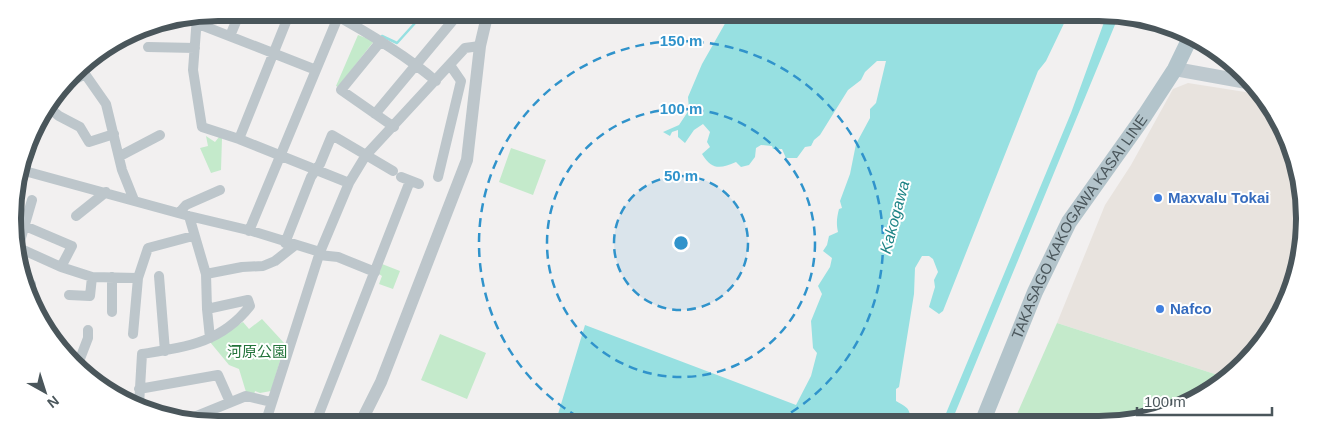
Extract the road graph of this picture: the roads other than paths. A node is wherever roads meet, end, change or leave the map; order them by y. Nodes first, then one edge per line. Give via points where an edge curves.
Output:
1 (236, 21) edge
2 (286, 21) edge
3 (332, 21) edge
4 (345, 21) edge
5 (456, 21) edge
6 (486, 21) edge
7 (202, 22) edge
8 (197, 23) edge
9 (230, 36) junction
10 (381, 41) junction
11 (1188, 43) edge
12 (148, 46) dead end
13 (480, 46) junction
14 (194, 48) junction
15 (274, 52) junction
16 (416, 64) junction
17 (450, 65) junction
18 (1175, 69) junction
19 (316, 70) junction
20 (81, 77) edge
21 (1239, 80) edge
22 (436, 81) junction
23 (53, 111) edge
24 (375, 114) junction
25 (394, 127) junction
26 (114, 134) junction
27 (160, 135) dead end
28 (239, 139) junction
29 (366, 155) junction
30 (120, 156) junction
31 (281, 157) junction
32 (316, 170) junction
33 (27, 172) edge
34 (438, 178) dead end
35 (349, 183) junction
36 (220, 190) dead end
37 (106, 192) junction
38 (32, 200) dead end
39 (134, 200) junction
40 (184, 215) junction
41 (76, 216) dead end
42 (25, 226) junction
43 (249, 231) junction
44 (22, 236) edge
45 (193, 236) junction
46 (290, 244) junction
47 (24, 250) edge
48 (319, 254) junction
49 (60, 267) junction
50 (375, 272) junction
51 (206, 274) junction
52 (159, 276) dead end
53 (92, 277) junction
54 (112, 277) junction
55 (138, 278) junction
56 (69, 295) dead end
57 (207, 309) junction
58 (112, 312) dead end
59 (137, 329) dead end
60 (88, 330) dead end
61 (210, 338) junction
62 (165, 351) junction
63 (80, 359) edge
64 (140, 389) junction
65 (139, 399) edge
66 (230, 402) junction
67 (271, 402) junction
68 (201, 415) edge
69 (267, 416) edge
70 (320, 416) edge
71 (364, 416) edge
72 (985, 416) edge

1 - 9 street
2 - 15 street
3 - 19 street
4 - 10 street
5 - 16 street
6 - 13 street
7 - 9 street
8 - 14 street
9 - 15 street
10 - 16 street
10 - 24 street via 341,90
11 - 18 main road, TAKASAGO KAKOGAWA KASAI LINE
12 - 14 street
13 - 17 street via 465,48
13 - 71 street via 467,160 381,382
14 - 28 street via 193,70 202,127
15 - 19 street
15 - 28 street
16 - 22 street
16 - 24 street
17 - 22 street
17 - 34 street via 461,80
18 - 21 main road
18 - 72 main road, TAKASAGO KAKOGAWA KASAI LINE via 1069,222 1035,292
19 - 31 street
20 - 26 street via 85,74 106,104
22 - 25 street
23 - 26 street via 80,126 89,142
24 - 25 street
25 - 29 street
26 - 30 street
27 - 30 street
28 - 31 street
29 - 32 street via 332,135
29 - 35 street
29 - 50 street via 406,178
30 - 39 street
31 - 32 street
31 - 43 street
32 - 35 street
32 - 46 street
33 - 37 street
35 - 48 street
36 - 40 street via 186,205
37 - 39 street
37 - 41 street
38 - 42 street
39 - 40 street
40 - 43 street
40 - 45 street
42 - 44 street
42 - 49 street via 72,246
43 - 46 street
45 - 51 street
45 - 55 street via 148,248
46 - 48 street
46 - 51 street via 275,261 263,266
47 - 49 street
48 - 50 street via 338,257
48 - 67 street
49 - 53 street
50 - 70 street via 334,392
51 - 57 street
52 - 62 street via 165,287
53 - 54 street
53 - 56 street via 90,296
54 - 55 street
54 - 58 street
55 - 59 street
57 - 61 street
57 - 61 street via 248,300 250,306 232,326
60 - 63 street
61 - 62 street via 189,347
62 - 64 street via 142,354
64 - 65 street
64 - 66 street via 218,375
66 - 67 street via 246,396
66 - 68 street
67 - 69 street

